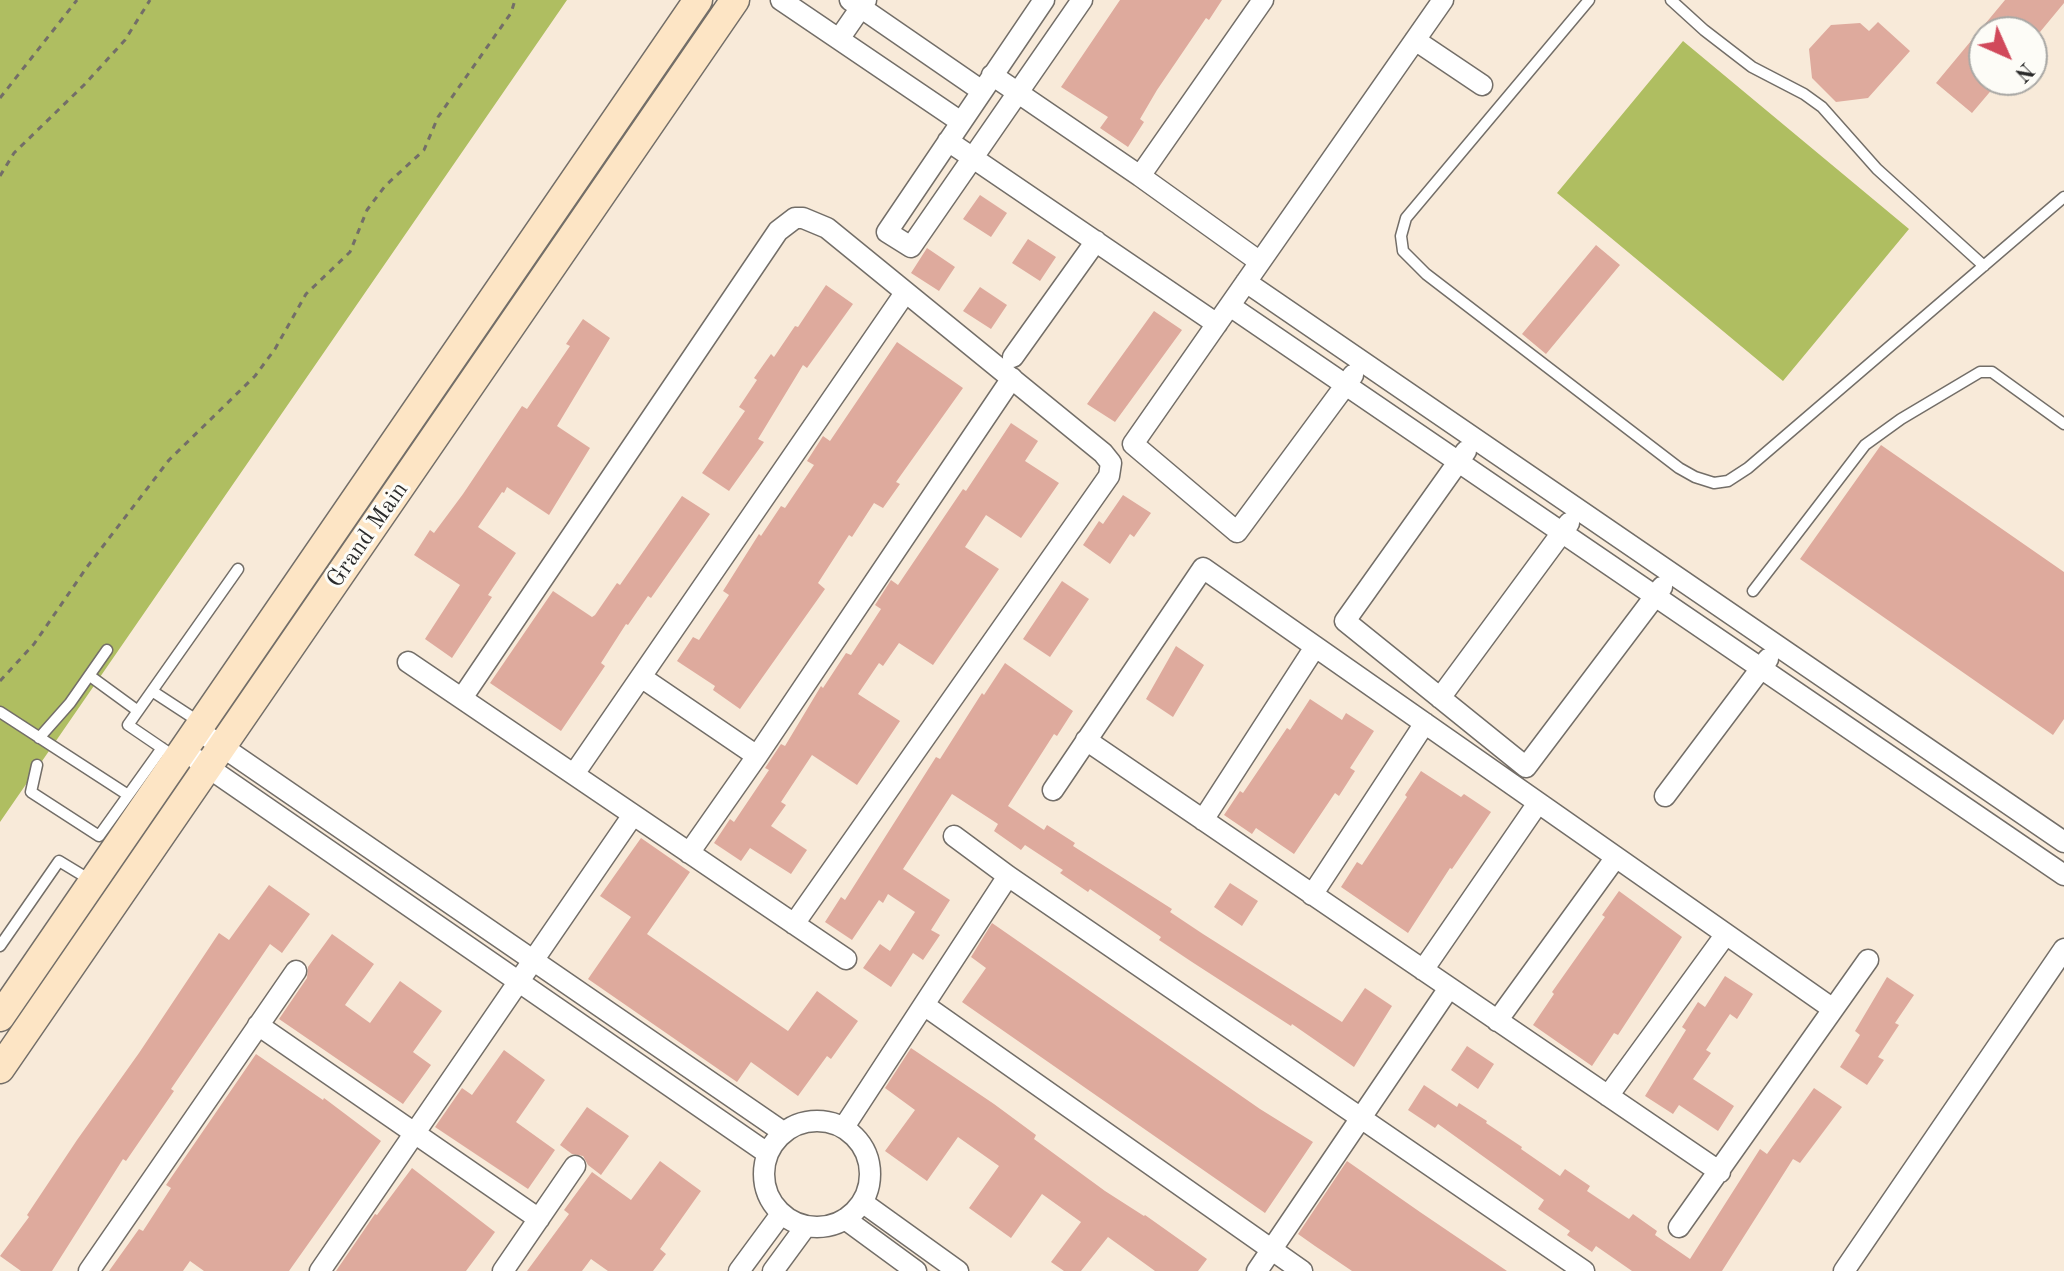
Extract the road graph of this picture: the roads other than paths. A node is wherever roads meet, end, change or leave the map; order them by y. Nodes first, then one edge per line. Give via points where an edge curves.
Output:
1 (698, 0) edge
2 (735, 0) edge
3 (781, 0) edge
4 (1044, 0) edge
5 (1082, 0) edge
6 (1263, 0) edge
7 (1443, 0) edge
8 (1589, 0) edge
9 (1671, 0) edge
10 (859, 3) edge
11 (839, 39) junction
12 (1415, 40) junction
13 (987, 83) junction
14 (1482, 85) dead end
15 (1017, 93) junction
16 (961, 122) junction
17 (948, 141) junction
18 (973, 158) junction
19 (1140, 176) junction
20 (2064, 197) edge
21 (1096, 241) junction
22 (1260, 262) junction
23 (1984, 266) junction
24 (1246, 282) junction
25 (905, 293) junction
26 (1230, 306) junction
27 (1217, 324) junction
28 (1363, 362) junction
29 (1012, 368) junction
30 (1346, 385) junction
31 (2064, 424) edge
32 (1474, 439) junction
33 (1458, 461) junction
34 (1578, 510) junction
35 (1562, 532) junction
36 (238, 569) dead end
37 (1672, 574) junction
38 (1753, 591) dead end
39 (1655, 596) junction
40 (1778, 646) junction
41 (1315, 647) junction
42 (107, 650) dead end
43 (408, 662) dead end
44 (1761, 669) junction
45 (90, 676) junction
46 (641, 677) junction
47 (152, 691) junction
48 (462, 698) junction
49 (1440, 698) junction
50 (138, 711) junction
51 (0, 712) edge
52 (1886, 720) junction
53 (1425, 723) junction
54 (39, 738) junction
55 (1086, 740) junction
56 (184, 742) junction
57 (1870, 743) junction
58 (757, 756) junction
59 (215, 757) junction
60 (37, 765) dead end
61 (574, 774) junction
62 (1053, 790) dead end
63 (128, 795) junction
64 (1665, 796) dead end
65 (2000, 798) junction
66 (299, 800) junction
67 (1538, 803) junction
68 (633, 815) junction
69 (1203, 820) junction
70 (285, 821) junction
71 (1987, 822) junction
72 (954, 836) dead end
73 (2064, 842) edge
74 (689, 853) junction
75 (1616, 857) junction
76 (2064, 875) edge
77 (1008, 876) junction
78 (93, 882) junction
79 (1312, 895) junction
80 (119, 897) junction
81 (794, 924) junction
82 (1726, 934) junction
83 (0, 946) edge
84 (2064, 949) edge
85 (846, 959) dead end
86 (1868, 960) dead end
87 (531, 961) junction
88 (1423, 970) junction
89 (296, 971) dead end
90 (516, 982) junction
91 (1449, 988) junction
92 (924, 1005) junction
93 (1833, 1009) junction
94 (0, 1017) edge
95 (1497, 1021) junction
96 (258, 1025) junction
97 (0, 1069) edge
98 (1608, 1096) junction
99 (1361, 1118) junction
100 (844, 1127) junction
101 (783, 1132) junction
102 (415, 1134) junction
103 (767, 1153) junction
104 (575, 1166) dead end
105 (1720, 1172) junction
106 (862, 1202) junction
107 (781, 1214) junction
108 (539, 1219) junction
109 (845, 1219) junction
110 (806, 1226) junction
111 (1679, 1227) dead end
112 (1271, 1250) junction
113 (89, 1271) edge
114 (320, 1271) edge
115 (503, 1271) edge
116 (739, 1271) edge
117 (773, 1271) edge
118 (916, 1271) edge
119 (958, 1271) edge
120 (1257, 1271) edge
121 (1302, 1271) edge
122 (1584, 1271) edge
123 (1844, 1271) edge

1 - 56 street, Grand Main
2 - 59 street, Grand Main
3 - 11 street
4 - 13 street
5 - 15 street
6 - 19 street
7 - 12 street
8 - 23 lane via 1406,218 1403,251 1679,468 1714,483 1748,468
9 - 23 lane via 1752,67 1822,107 1877,169
10 - 11 street
10 - 13 street
11 - 16 street
12 - 14 street
12 - 22 street
13 - 15 street
13 - 16 street
15 - 18 street
15 - 19 street
16 - 17 street
17 - 18 street
17 - 18 street via 887,232 911,247
18 - 21 street
19 - 22 street
20 - 23 lane
21 - 27 street
21 - 29 street
22 - 24 street
24 - 26 street
24 - 28 street
25 - 29 street
25 - 46 street
25 - 48 street via 827,228 795,218 778,231
26 - 27 street
26 - 30 street
27 - 30 street via 1133,444 1237,532
28 - 30 street
28 - 32 street
29 - 58 street
29 - 81 street via 1103,453 1111,463 1109,476
30 - 33 street
31 - 38 lane via 1992,372 1980,372 1865,445
32 - 33 street
32 - 34 street
33 - 35 street
33 - 49 street via 1345,621
34 - 35 street
34 - 37 street
35 - 39 street
35 - 49 street
36 - 47 lane
37 - 39 street
37 - 40 street
39 - 44 street
39 - 49 street via 1526,767
40 - 44 street
40 - 52 street
41 - 53 street
41 - 55 street via 1203,568
41 - 69 street
42 - 45 lane
43 - 48 street
44 - 57 street
44 - 64 street
45 - 50 lane
45 - 54 lane
46 - 58 street
46 - 61 street
47 - 50 lane
47 - 56 lane
48 - 61 street
50 - 56 lane via 128,725
51 - 54 lane
52 - 57 street
52 - 65 street
53 - 67 street
53 - 79 street
54 - 63 lane
55 - 62 street
55 - 69 street
56 - 59 street
56 - 63 lane
56 - 78 street, Grand Main
57 - 71 street
58 - 74 street
59 - 66 street
59 - 70 street
59 - 80 street, Grand Main
60 - 63 lane via 31,792 99,836
61 - 68 street
65 - 71 street
65 - 73 street
66 - 70 street
66 - 87 street
67 - 75 street
67 - 88 street
68 - 74 street
68 - 87 street
69 - 79 street
70 - 90 street
71 - 76 street
72 - 77 street
74 - 81 street
75 - 82 street
75 - 95 street
77 - 92 street
77 - 99 street
78 - 80 lane
78 - 83 lane via 59,861
78 - 94 street, Grand Main
79 - 88 street
80 - 97 street, Grand Main
81 - 85 street
82 - 93 street
82 - 98 street
84 - 123 street
86 - 93 street
87 - 90 street
87 - 101 street
88 - 91 street
89 - 96 street
90 - 102 street
90 - 103 street
91 - 95 street
91 - 99 street
92 - 100 street
92 - 112 street
93 - 105 street
95 - 98 street
96 - 102 street
96 - 113 street
98 - 105 street
99 - 112 street
99 - 122 street
100 - 101 street via 816,1120
100 - 106 street via 868,1157 868,1188
101 - 103 street
102 - 108 street
102 - 114 street
103 - 107 street via 764,1185
104 - 108 street
105 - 111 street
106 - 109 street
106 - 119 street
107 - 110 street
107 - 116 street
108 - 115 street
109 - 110 street
109 - 118 street
110 - 117 street
112 - 120 street
112 - 121 street

